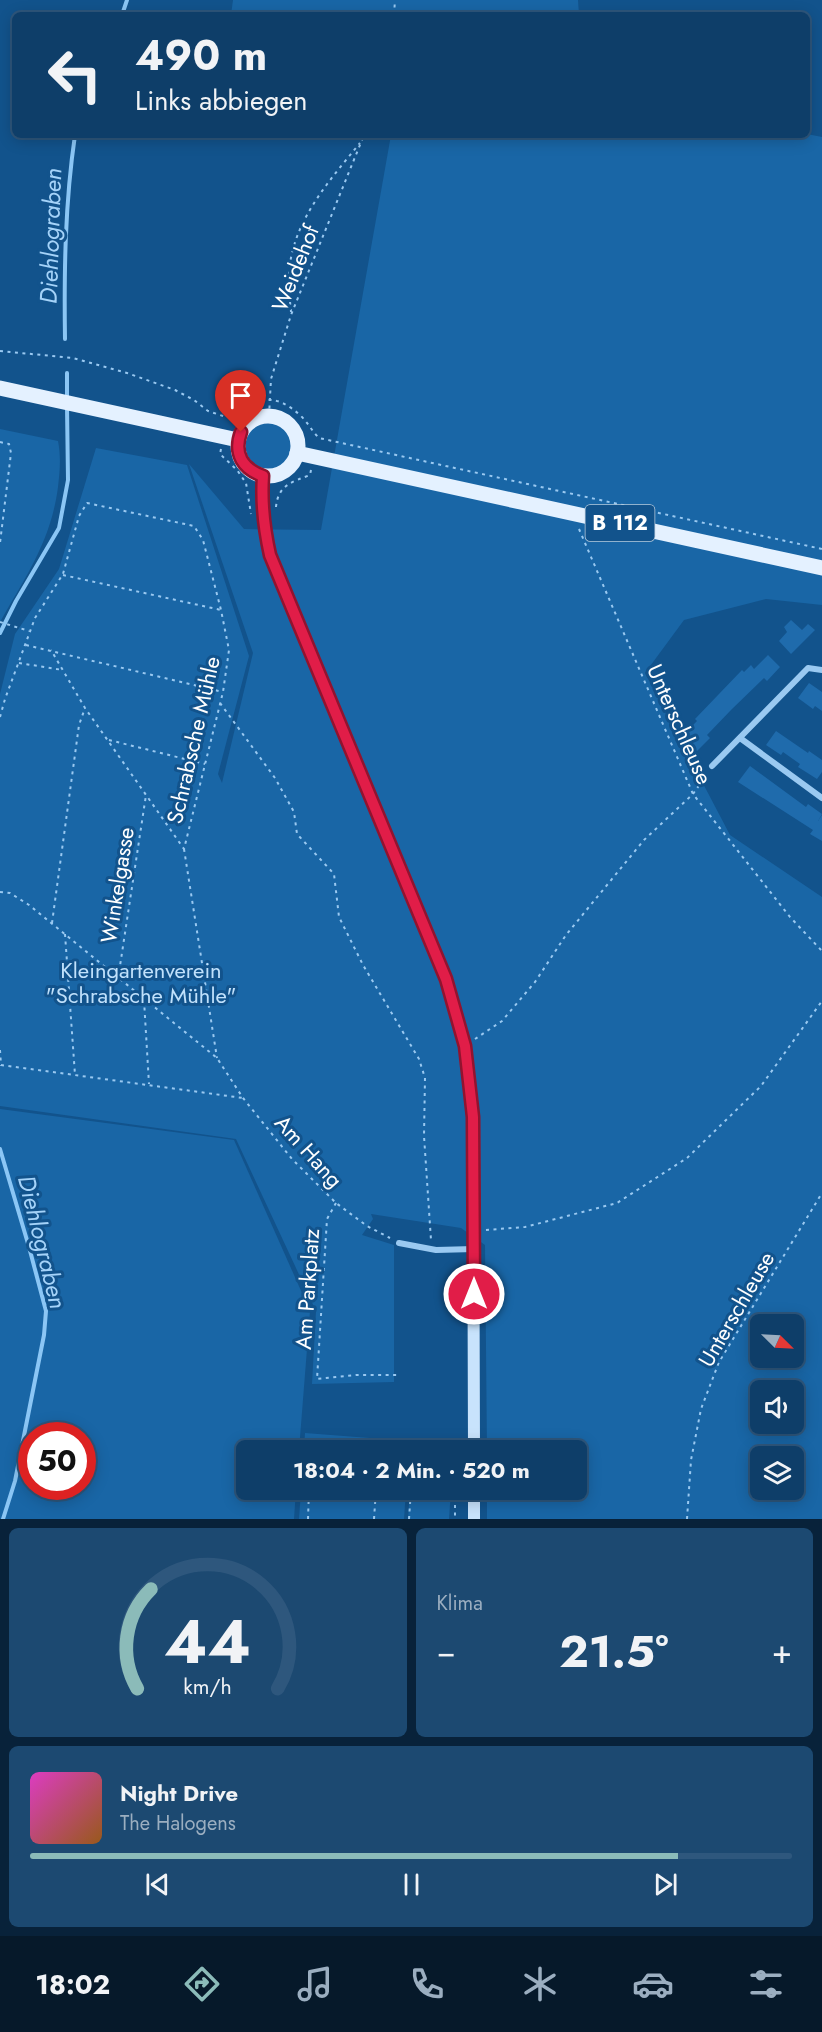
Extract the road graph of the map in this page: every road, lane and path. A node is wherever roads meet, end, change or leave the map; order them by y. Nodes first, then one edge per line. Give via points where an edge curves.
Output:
1 (363, 138) edge
2 (362, 141) junction
3 (291, 315) junction
4 (0, 351) edge
5 (0, 388) edge
6 (269, 399) junction
7 (269, 416) junction
8 (238, 440) junction
9 (0, 442) edge
10 (297, 453) junction
11 (263, 476) junction
12 (572, 512) junction
13 (0, 543) edge
14 (822, 549) edge
15 (822, 568) edge
16 (63, 574) junction
17 (221, 610) junction
18 (0, 622) edge
19 (30, 632) junction
20 (26, 645) junction
21 (51, 650) junction
22 (19, 663) junction
23 (63, 670) junction
24 (822, 670) edge
25 (223, 692) junction
26 (220, 703) junction
27 (85, 708) junction
28 (0, 717) edge
29 (740, 738) junction
30 (107, 740) junction
31 (205, 764) junction
32 (712, 766) joint
33 (693, 794) junction
34 (146, 795) junction
35 (822, 798) edge
36 (184, 849) junction
37 (0, 892) edge
38 (52, 923) junction
39 (65, 934) junction
40 (822, 951) edge
41 (118, 979) junction
42 (144, 1000) junction
43 (822, 1001) edge
44 (465, 1046) junction
45 (0, 1050) edge
46 (217, 1058) junction
47 (2, 1065) edge
48 (75, 1075) junction
49 (149, 1085) junction
50 (243, 1098) junction
51 (822, 1193) edge
52 (336, 1203) junction
53 (474, 1231) junction
54 (399, 1243) joint
55 (431, 1249) junction
56 (474, 1249) junction
57 (397, 1375) dead end
58 (474, 1440) edge
59 (309, 1500) edge
60 (375, 1500) edge
61 (410, 1500) edge
62 (455, 1500) edge
63 (474, 1500) edge
64 (308, 1519) edge
65 (374, 1519) edge
66 (409, 1519) edge
67 (455, 1519) edge
68 (474, 1519) edge
69 (687, 1519) edge

1 - 2 path, Weidehof
2 - 3 path, Weidehof
2 - 3 path via 326,184 297,234 289,274
3 - 6 path, Weidehof via 271,379
4 - 6 path via 73,358 127,373 175,390 208,411 226,417 257,400
5 - 8 main road
6 - 7 path, Weidehof
6 - 14 path via 288,405 319,438
7 - 8 main road via 253,420
7 - 10 main road via 290,425 297,438
8 - 11 main road via 245,467
9 - 13 path via 9,444 11,453
10 - 11 main road via 284,472
10 - 12 main road, B 112
11 - 44 main road via 261,502 270,555 446,979
12 - 15 main road, B 112
12 - 33 path, Unterschleuse
16 - 17 path
16 - 17 path, Schrabsche Mühle via 87,503 194,526 203,540
16 - 19 path
17 - 25 path, Schrabsche Mühle via 229,650
18 - 19 path
19 - 20 path
20 - 21 path
20 - 22 path
21 - 23 path, Schrabsche Mühle
21 - 25 path
22 - 23 path
22 - 28 path
23 - 27 path, Schrabsche Mühle
24 - 29 street via 808,668
25 - 26 path, Schrabsche Mühle
26 - 31 path, Schrabsche Mühle
26 - 55 path via 275,778 294,812 297,834 334,874 339,917 419,1059 425,1078 424,1136
27 - 30 path, Schrabsche Mühle
27 - 38 path via 79,725
29 - 32 street
29 - 35 street
30 - 31 path
30 - 34 path, Schrabsche Mühle
31 - 36 path, Schrabsche Mühle
32 - 33 path
33 - 40 path, Unterschleuse via 790,917
33 - 44 path via 645,840 566,935 535,982 502,1021
34 - 36 path, Schrabsche Mühle
34 - 41 path, Winkelgasse
36 - 46 path
37 - 38 path via 10,893
38 - 39 path
39 - 41 path
39 - 48 path
41 - 42 path
42 - 46 path
42 - 49 path
43 - 53 path via 761,1086 687,1158 616,1203 525,1227
44 - 53 main road via 473,1117
45 - 47 path
46 - 50 path, Am Hang
47 - 48 path
48 - 49 path
49 - 50 path
50 - 52 path, Am Hang via 292,1159
51 - 69 path, Unterschleuse via 719,1362 701,1409 691,1460
52 - 54 path, Am Hang via 367,1227
52 - 57 path, Am Parkplatz via 327,1219 316,1379
53 - 56 main road
54 - 55 street
55 - 56 street
56 - 58 main road
59 - 64 path
60 - 65 path
61 - 66 path
62 - 67 path
63 - 68 main road

